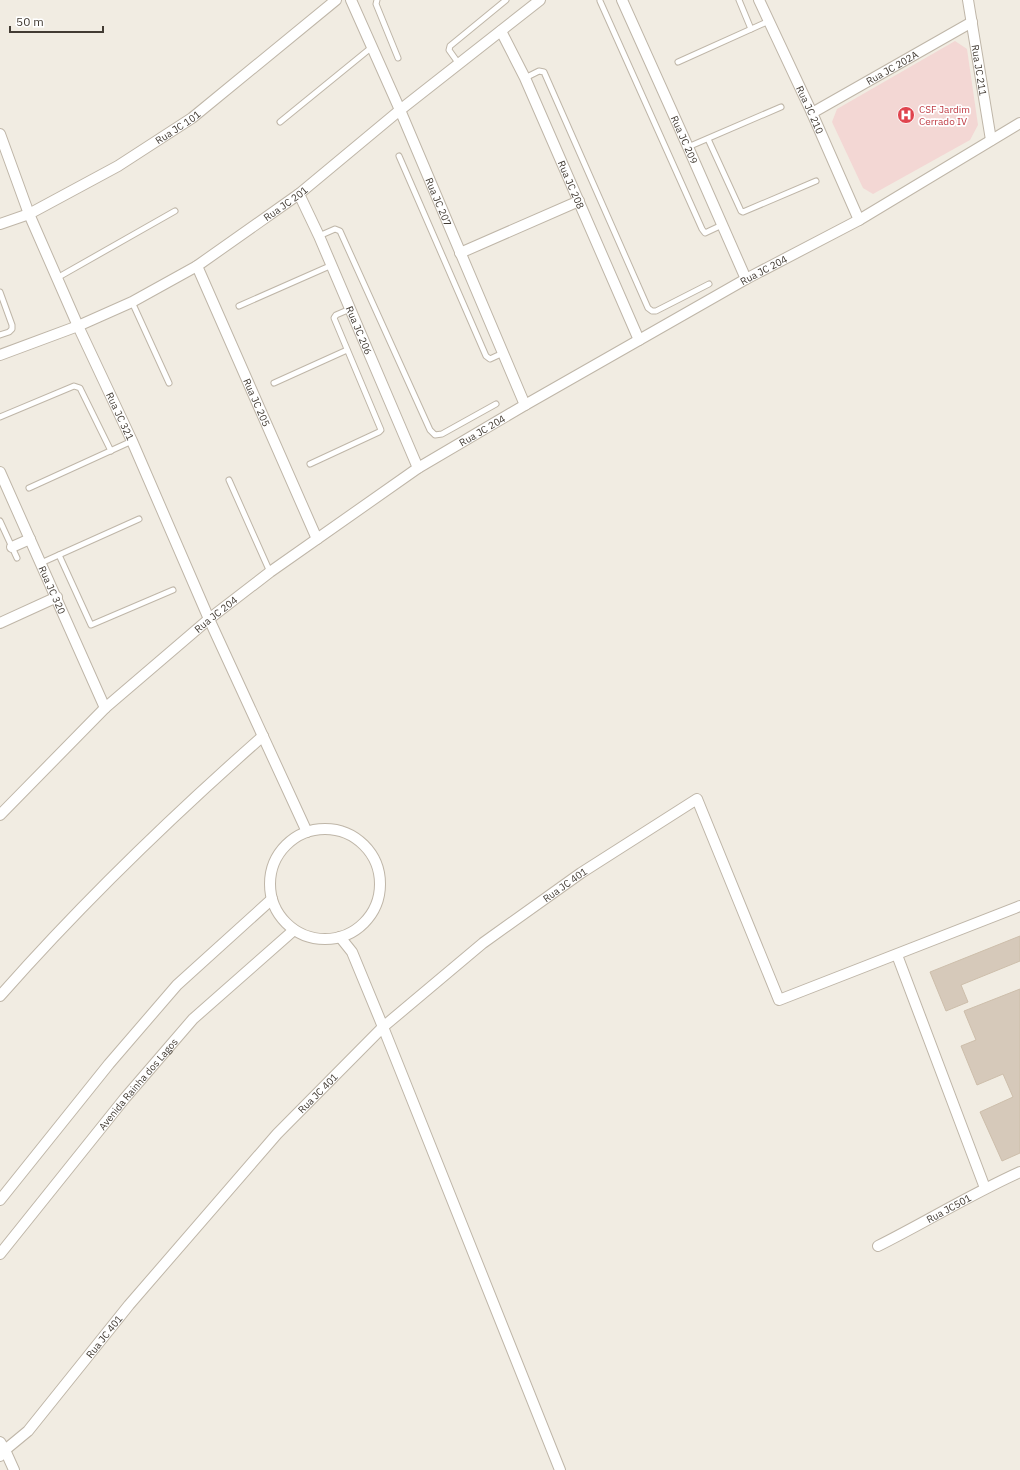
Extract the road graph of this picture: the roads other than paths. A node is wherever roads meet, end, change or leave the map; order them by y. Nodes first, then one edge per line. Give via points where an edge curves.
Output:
1 (336, 0) edge
2 (351, 0) edge
3 (377, 0) edge
4 (506, 0) edge
5 (540, 0) edge
6 (622, 0) edge
7 (739, 0) edge
8 (759, 0) edge
9 (968, 0) edge
10 (600, 1) edge
11 (769, 21) junction
12 (972, 22) junction
13 (751, 29) junction
14 (501, 31) junction
15 (372, 47) junction
16 (398, 58) dead end
17 (678, 62) dead end
18 (459, 64) junction
19 (525, 78) junction
20 (781, 107) dead end
21 (400, 110) junction
22 (812, 113) junction
23 (280, 122) dead end
24 (1020, 124) edge
25 (0, 134) edge
26 (708, 138) junction
27 (992, 140) junction
28 (688, 147) junction
29 (399, 156) dead end
30 (816, 182) dead end
31 (298, 194) junction
32 (579, 201) junction
33 (175, 211) dead end
34 (28, 214) junction
35 (859, 220) junction
36 (0, 224) edge
37 (722, 225) junction
38 (319, 236) junction
39 (460, 253) junction
40 (332, 265) junction
41 (197, 266) junction
42 (57, 278) junction
43 (746, 279) junction
44 (709, 284) dead end
45 (0, 292) edge
46 (132, 302) junction
47 (239, 306) dead end
48 (350, 308) junction
49 (78, 326) junction
50 (0, 335) edge
51 (639, 340) junction
52 (346, 350) junction
53 (503, 354) junction
54 (0, 355) edge
55 (169, 383) dead end
56 (274, 383) dead end
57 (496, 404) dead end
58 (525, 405) junction
59 (0, 417) edge
60 (132, 441) junction
61 (111, 451) junction
62 (310, 464) dead end
63 (418, 468) junction
64 (0, 472) edge
65 (229, 480) dead end
66 (29, 488) dead end
67 (139, 519) dead end
68 (0, 521) edge
69 (30, 539) junction
70 (317, 539) junction
71 (12, 547) junction
72 (58, 556) junction
73 (16, 558) dead end
74 (41, 563) junction
75 (270, 572) junction
76 (173, 590) dead end
77 (57, 597) junction
78 (209, 620) junction
79 (0, 624) edge
80 (106, 708) junction
81 (263, 736) junction
82 (0, 815) edge
83 (307, 832) junction
84 (272, 899) junction
85 (1020, 906) edge
86 (294, 930) junction
87 (340, 937) junction
88 (897, 955) junction
89 (0, 996) edge
90 (383, 1027) junction
91 (1020, 1172) edge
92 (985, 1188) junction
93 (0, 1200) edge
94 (878, 1246) dead end
95 (0, 1254) edge
96 (2, 1449) edge
97 (14, 1470) edge
98 (560, 1470) edge

1 - 34 street, Rua JC 101 via 192,118 118,166
2 - 15 street, Rua JC 207
3 - 16 lane via 376,4
4 - 18 lane via 450,46 449,50
5 - 14 street, Rua JC 201
6 - 28 street, Rua JC 209
7 - 13 lane
8 - 11 street, Rua JC 210
9 - 12 street, Rua JC 211
10 - 37 lane via 702,230 705,233
11 - 13 lane
11 - 22 street, Rua JC 210
12 - 22 street, Rua JC 202A
12 - 27 street, Rua JC 211
13 - 17 lane
14 - 18 street, Rua JC 201
14 - 19 street, Rua JC 208
15 - 21 street, Rua JC 207
15 - 23 lane
18 - 21 street, Rua JC 201
19 - 32 street, Rua JC 208
19 - 44 lane via 539,71 544,72 648,308 656,311
20 - 26 lane
21 - 31 street, Rua JC 201
21 - 39 street, Rua JC 207
22 - 35 street, Rua JC 210
24 - 27 street, Rua JC 204
25 - 34 street, Rua JC 321
26 - 28 lane
26 - 30 lane via 743,212
27 - 35 street, Rua JC 204
28 - 37 street, Rua JC 209
29 - 53 lane via 486,356 490,359
31 - 38 street, Rua JC 206
31 - 41 street, Rua JC 201
32 - 39 street
32 - 51 street, Rua JC 208
33 - 42 lane
34 - 36 street, Rua JC 101
34 - 42 street, Rua JC 321
35 - 43 street, Rua JC 204
37 - 43 street, Rua JC 209
38 - 40 street, Rua JC 206
38 - 57 lane via 335,229 340,231 430,430 435,434 442,434
39 - 53 street, Rua JC 207
40 - 47 lane
40 - 48 street, Rua JC 206
41 - 46 street, Rua JC 201
41 - 70 street, Rua JC 205
42 - 49 street, Rua JC 321
43 - 51 street, Rua JC 204
45 - 50 lane via 12,329
46 - 49 street, Rua JC 201
46 - 55 lane
48 - 52 lane via 334,316
48 - 63 street, Rua JC 206
49 - 54 street, Rua JC 201
49 - 60 street, Rua JC 321
51 - 58 street, Rua JC 204
52 - 56 lane
52 - 62 lane via 381,430
53 - 58 street, Rua JC 207
58 - 63 street, Rua JC 204
59 - 61 lane via 78,386
60 - 61 lane
60 - 78 street, Rua JC 321
61 - 66 lane
63 - 70 street, Rua JC 204
64 - 69 street, Rua JC 320
65 - 75 lane
67 - 72 lane
68 - 71 lane
69 - 71 street
69 - 74 street, Rua JC 320
70 - 75 street, Rua JC 204
71 - 73 lane
72 - 74 lane
72 - 76 lane via 91,625
74 - 77 street, Rua JC 320
75 - 78 street, Rua JC 204
77 - 79 street
77 - 80 street, Rua JC 320
78 - 80 street, Rua JC 204
78 - 81 street, Rua JC 321
80 - 82 street, Rua JC 204
81 - 83 street, Rua JC 321
81 - 89 street via 120,868
83 - 84 street via 290,841 276,857 270,878
83 - 87 street via 331,828 352,835 366,845 376,860 381,883 376,907 361,926
84 - 86 street via 280,916
84 - 93 street via 177,985 109,1064
85 - 88 street
86 - 87 street via 316,938
86 - 95 street, Avenida Rainha dos Lagos via 193,1019
87 - 90 street via 352,952
88 - 90 street, Rua JC 401 via 779,1000 697,798 581,873 483,943
88 - 92 street
90 - 96 street, Rua JC 401 via 277,1134 129,1305 28,1431
90 - 98 street
91 - 92 street, Rua JC501
92 - 94 street, Rua JC501
96 - 97 street

